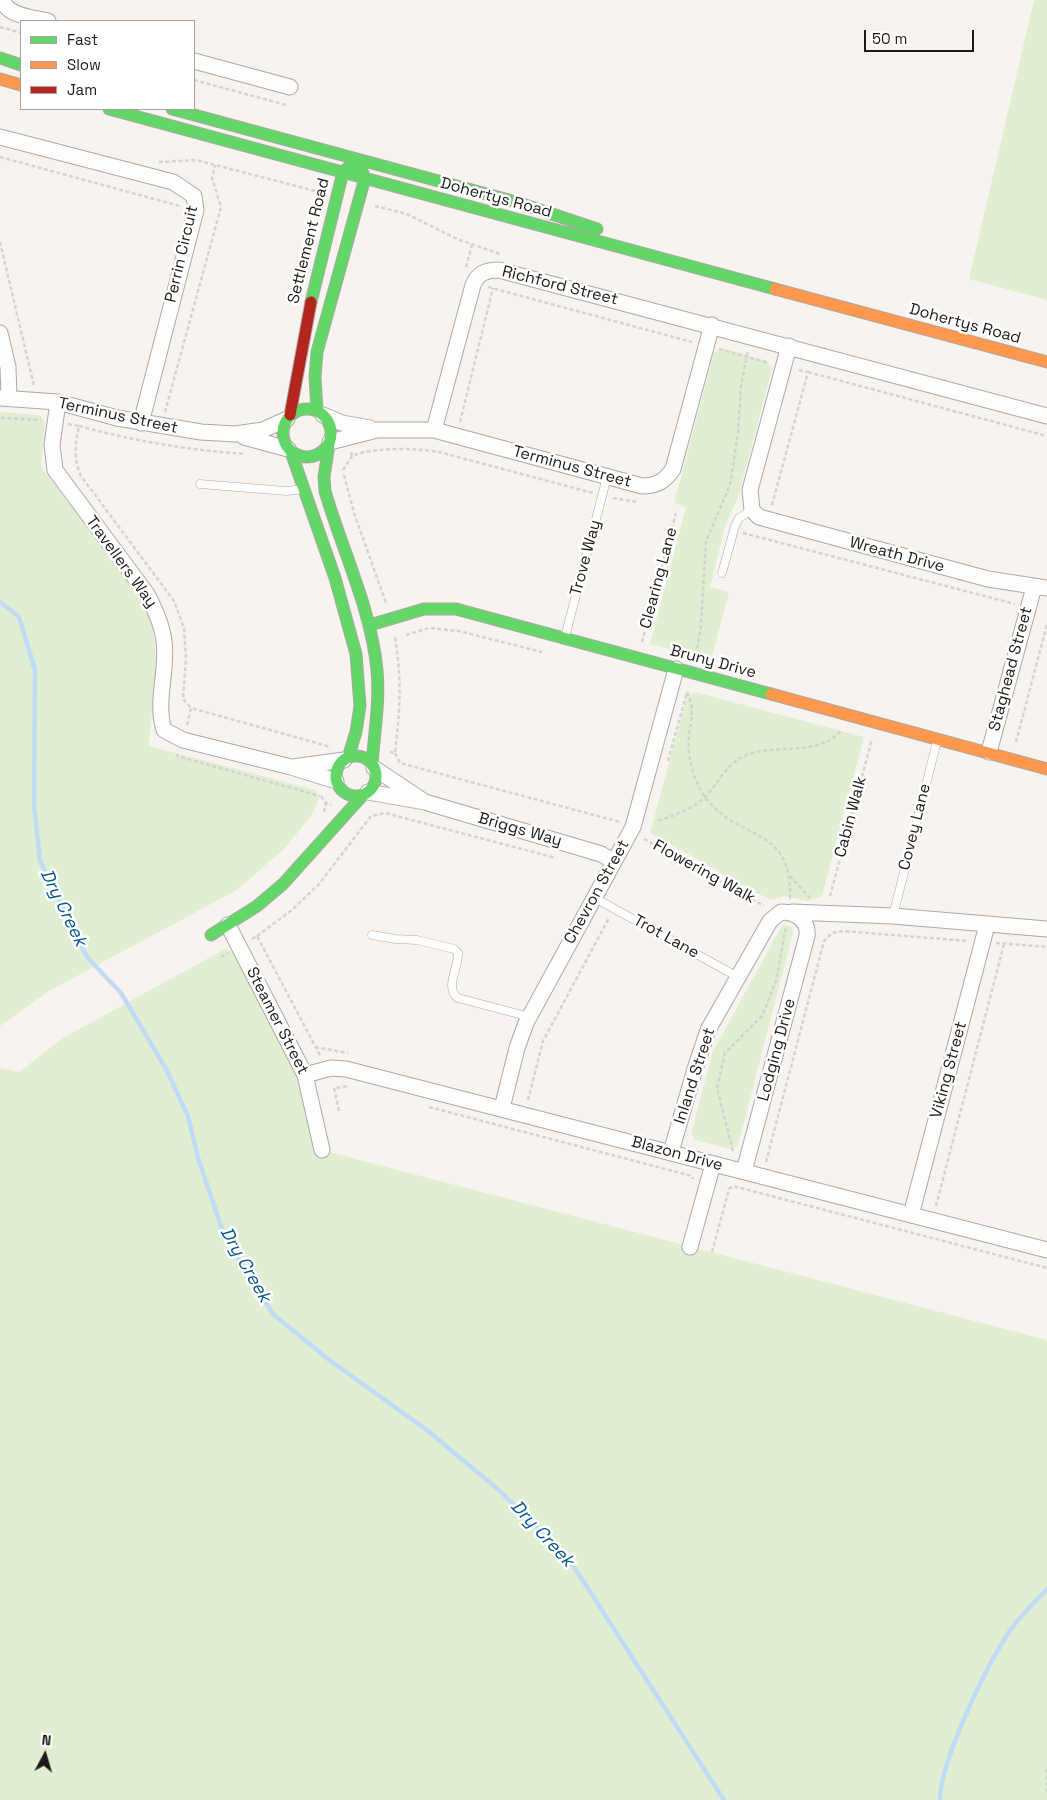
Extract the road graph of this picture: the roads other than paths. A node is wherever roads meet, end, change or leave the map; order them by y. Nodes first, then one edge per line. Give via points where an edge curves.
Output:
1 (3, 0) edge
2 (44, 20) edge
3 (0, 58) edge
4 (195, 61) edge
5 (20, 65) edge
6 (0, 79) edge
7 (20, 85) edge
8 (290, 87) dead end
9 (113, 110) edge
10 (176, 110) edge
11 (0, 137) edge
12 (358, 160) junction
13 (342, 172) junction
14 (365, 178) junction
15 (875, 317) junction
16 (712, 325) junction
17 (0, 333) edge
18 (789, 346) junction
19 (1047, 362) edge
20 (5, 398) edge
21 (58, 402) junction
22 (320, 412) junction
23 (1047, 416) edge
24 (289, 417) junction
25 (141, 423) junction
26 (435, 425) junction
27 (377, 430) junction
28 (236, 434) junction
29 (330, 443) junction
30 (290, 450) junction
31 (607, 477) junction
32 (200, 484) dead end
33 (306, 489) junction
34 (752, 510) junction
35 (722, 573) dead end
36 (1040, 587) edge
37 (370, 625) junction
38 (565, 640) junction
39 (676, 669) junction
40 (938, 739) junction
41 (989, 752) junction
42 (346, 759) junction
43 (373, 766) junction
44 (291, 767) junction
45 (1047, 769) edge
46 (337, 783) junction
47 (365, 793) junction
48 (425, 802) junction
49 (324, 836) junction
50 (613, 861) junction
51 (594, 897) junction
52 (836, 912) junction
53 (893, 916) junction
54 (797, 918) junction
55 (228, 925) junction
56 (987, 925) junction
57 (1047, 929) edge
58 (372, 934) dead end
59 (211, 935) dead end
60 (738, 976) junction
61 (530, 1017) junction
62 (305, 1075) junction
63 (502, 1108) junction
64 (322, 1150) dead end
65 (671, 1152) junction
66 (712, 1164) junction
67 (737, 1169) junction
68 (911, 1215) junction
69 (690, 1247) dead end
70 (1047, 1250) edge

1 - 2 street via 13,12
3 - 5 street
4 - 8 street
6 - 7 street
9 - 13 street, Dohertys Road
10 - 12 street, Dohertys Road
11 - 25 street, Perrin Circuit via 173,182 194,196 197,202
12 - 13 street, Settlement Road
12 - 14 street
12 - 15 street, Dohertys Road via 516,202
13 - 14 street, Dohertys Road
13 - 24 street, Settlement Road via 304,326
14 - 15 street, Dohertys Road
14 - 22 street via 317,352 315,376
15 - 19 street, Dohertys Road
16 - 18 street
16 - 26 street, Richford Street via 489,270 474,283
16 - 31 street, Terminus Street via 668,478 652,486 642,486
17 - 20 street via 8,367
18 - 23 street
18 - 34 street via 750,490
20 - 21 street, Terminus Street
21 - 25 street, Terminus Street
21 - 44 street, Travellers Way via 52,446 55,470 147,594 157,613 164,642 160,713 164,730 183,740
22 - 24 street via 303,409
22 - 27 street, Terminus Street via 342,423
22 - 29 street via 331,427
24 - 28 street, Terminus Street via 263,430
24 - 30 street via 282,434
25 - 28 street, Terminus Street
26 - 27 street, Terminus Street
26 - 31 street, Terminus Street
27 - 29 street, Terminus Street
28 - 30 street, Terminus Street
29 - 30 street via 312,457 298,456
29 - 37 street via 325,491
30 - 33 street
31 - 38 lane, Trove Way
32 - 33 lane via 286,491
33 - 42 street via 352,630 357,656 360,701 353,745
34 - 35 lane via 739,518
34 - 36 street, Wreath Drive via 768,520 988,579
36 - 41 street, Staghead Street
37 - 38 street, Bruny Drive via 424,609 456,609
37 - 43 street via 378,671
38 - 39 street, Bruny Drive
39 - 40 street, Bruny Drive
39 - 50 street, Chevron Street via 636,818
40 - 41 street, Bruny Drive
40 - 53 lane, Covey Lane
41 - 45 street, Bruny Drive
42 - 43 street via 361,757
42 - 44 street
42 - 46 street via 337,769
43 - 47 street via 375,781
43 - 48 street, Briggs Way
44 - 46 street
46 - 47 street via 346,793
46 - 49 street
47 - 48 street, Briggs Way
47 - 49 street
48 - 50 street, Briggs Way via 601,854
49 - 55 street via 283,884
50 - 51 street, Chevron Street
51 - 60 lane, Trot Lane
51 - 61 street, Chevron Street
52 - 53 street
52 - 54 street
52 - 54 street via 822,917
53 - 56 street
54 - 60 street, Inland Street via 781,912 770,921
54 - 67 street, Lodging Drive
55 - 59 street
55 - 62 street, Steamer Street
56 - 57 street
56 - 68 street, Viking Street
58 - 61 lane via 454,949 458,959 452,994
60 - 65 street, Inland Street via 706,1037
61 - 63 street, Chevron Street via 517,1048
62 - 63 street, Blazon Drive via 327,1069 346,1069
62 - 64 street, Steamer Street
63 - 65 street, Blazon Drive
65 - 66 street, Blazon Drive
66 - 67 street, Blazon Drive
66 - 69 street
67 - 68 street, Blazon Drive
68 - 70 street, Blazon Drive

